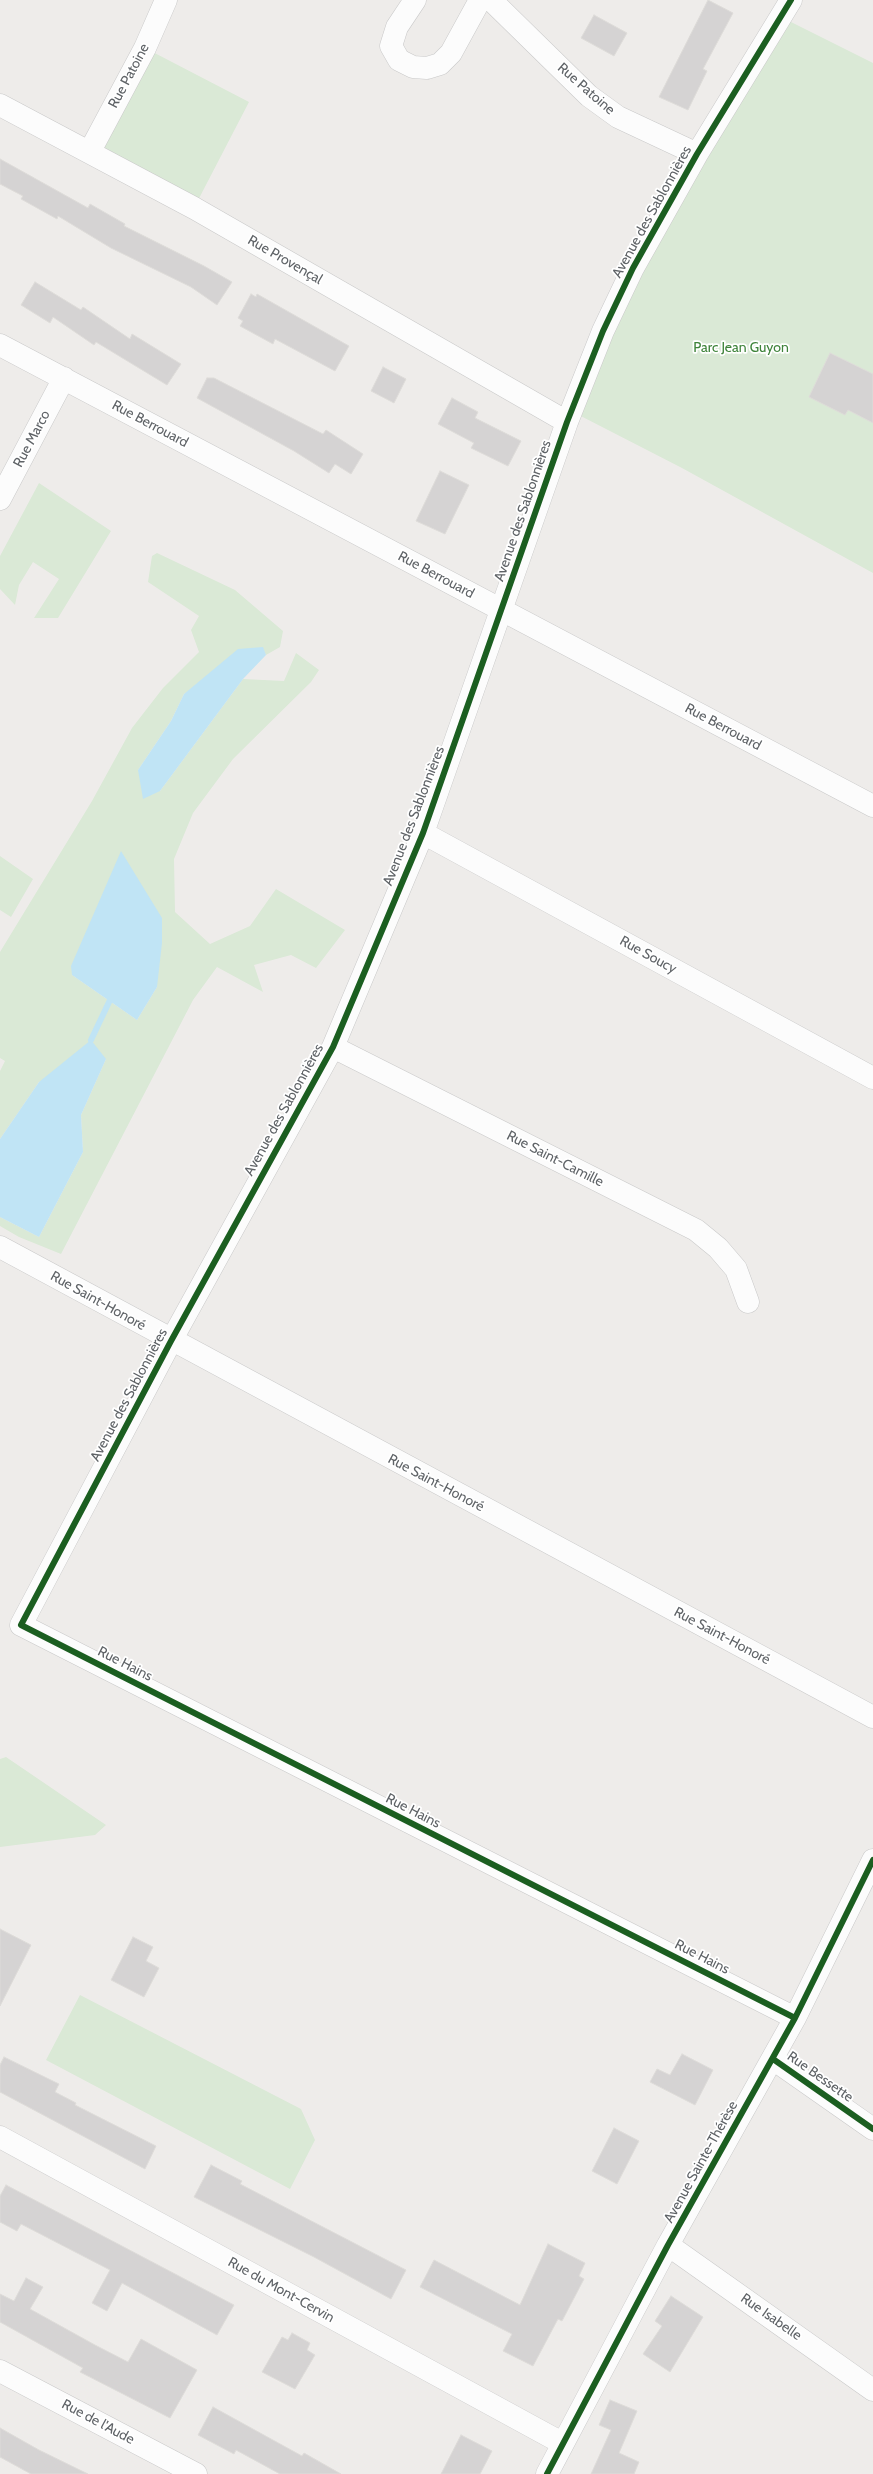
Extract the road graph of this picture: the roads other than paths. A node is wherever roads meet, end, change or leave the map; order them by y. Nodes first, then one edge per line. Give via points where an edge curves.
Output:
1 (166, 0) edge
2 (415, 0) edge
3 (480, 0) edge
4 (491, 0) edge
5 (791, 0) edge
6 (0, 105) edge
7 (90, 151) junction
8 (697, 154) junction
9 (0, 345) edge
10 (64, 378) junction
11 (567, 422) junction
12 (0, 499) edge
13 (501, 610) junction
14 (873, 806) edge
15 (423, 833) junction
16 (333, 1047) junction
17 (873, 1078) edge
18 (0, 1247) edge
19 (748, 1302) dead end
20 (171, 1341) junction
21 (21, 1625) joint
22 (873, 1717) edge
23 (873, 1860) edge
24 (795, 2018) junction
25 (773, 2059) junction
26 (873, 2129) edge
27 (0, 2137) edge
28 (668, 2245) junction
29 (0, 2371) edge
30 (873, 2390) edge
31 (562, 2443) junction
32 (196, 2474) edge
33 (547, 2474) edge

1 - 7 street, Rue Patoine via 145,48
2 - 3 street via 397,27 391,46 399,60 413,67 427,68 440,64 451,53
4 - 8 street, Rue Patoine via 589,96 618,117
5 - 8 street, Avenue des Sablonnières
6 - 7 street, Rue Provençal
7 - 11 street, Rue Provençal
8 - 11 street, Avenue des Sablonnières via 633,268 603,331
9 - 10 street, Rue Berrouard
10 - 12 street, Rue Marco
10 - 13 street, Rue Berrouard
11 - 13 street, Avenue des Sablonnières
13 - 14 street, Rue Berrouard
13 - 15 street, Avenue des Sablonnières
15 - 16 street, Avenue des Sablonnières
15 - 17 street, Rue Soucy
16 - 19 street, Rue Saint-Camille via 696,1230 718,1248 736,1269
16 - 20 street, Avenue des Sablonnières
18 - 20 street, Rue Saint-Honoré
20 - 21 street, Avenue des Sablonnières
20 - 22 street, Rue Saint-Honoré
21 - 24 street, Rue Hains
23 - 24 street, Avenue Sainte-Thérèse
24 - 25 street, Avenue Sainte-Thérèse
25 - 26 street, Rue Bessette
25 - 28 street, Avenue Sainte-Thérèse
27 - 31 street, Rue du Mont-Cervin
28 - 30 street, Rue Isabelle
28 - 31 street, Avenue Sainte-Thérèse
29 - 32 street, Rue de l'Aude
31 - 33 street, Avenue Sainte-Thérèse

